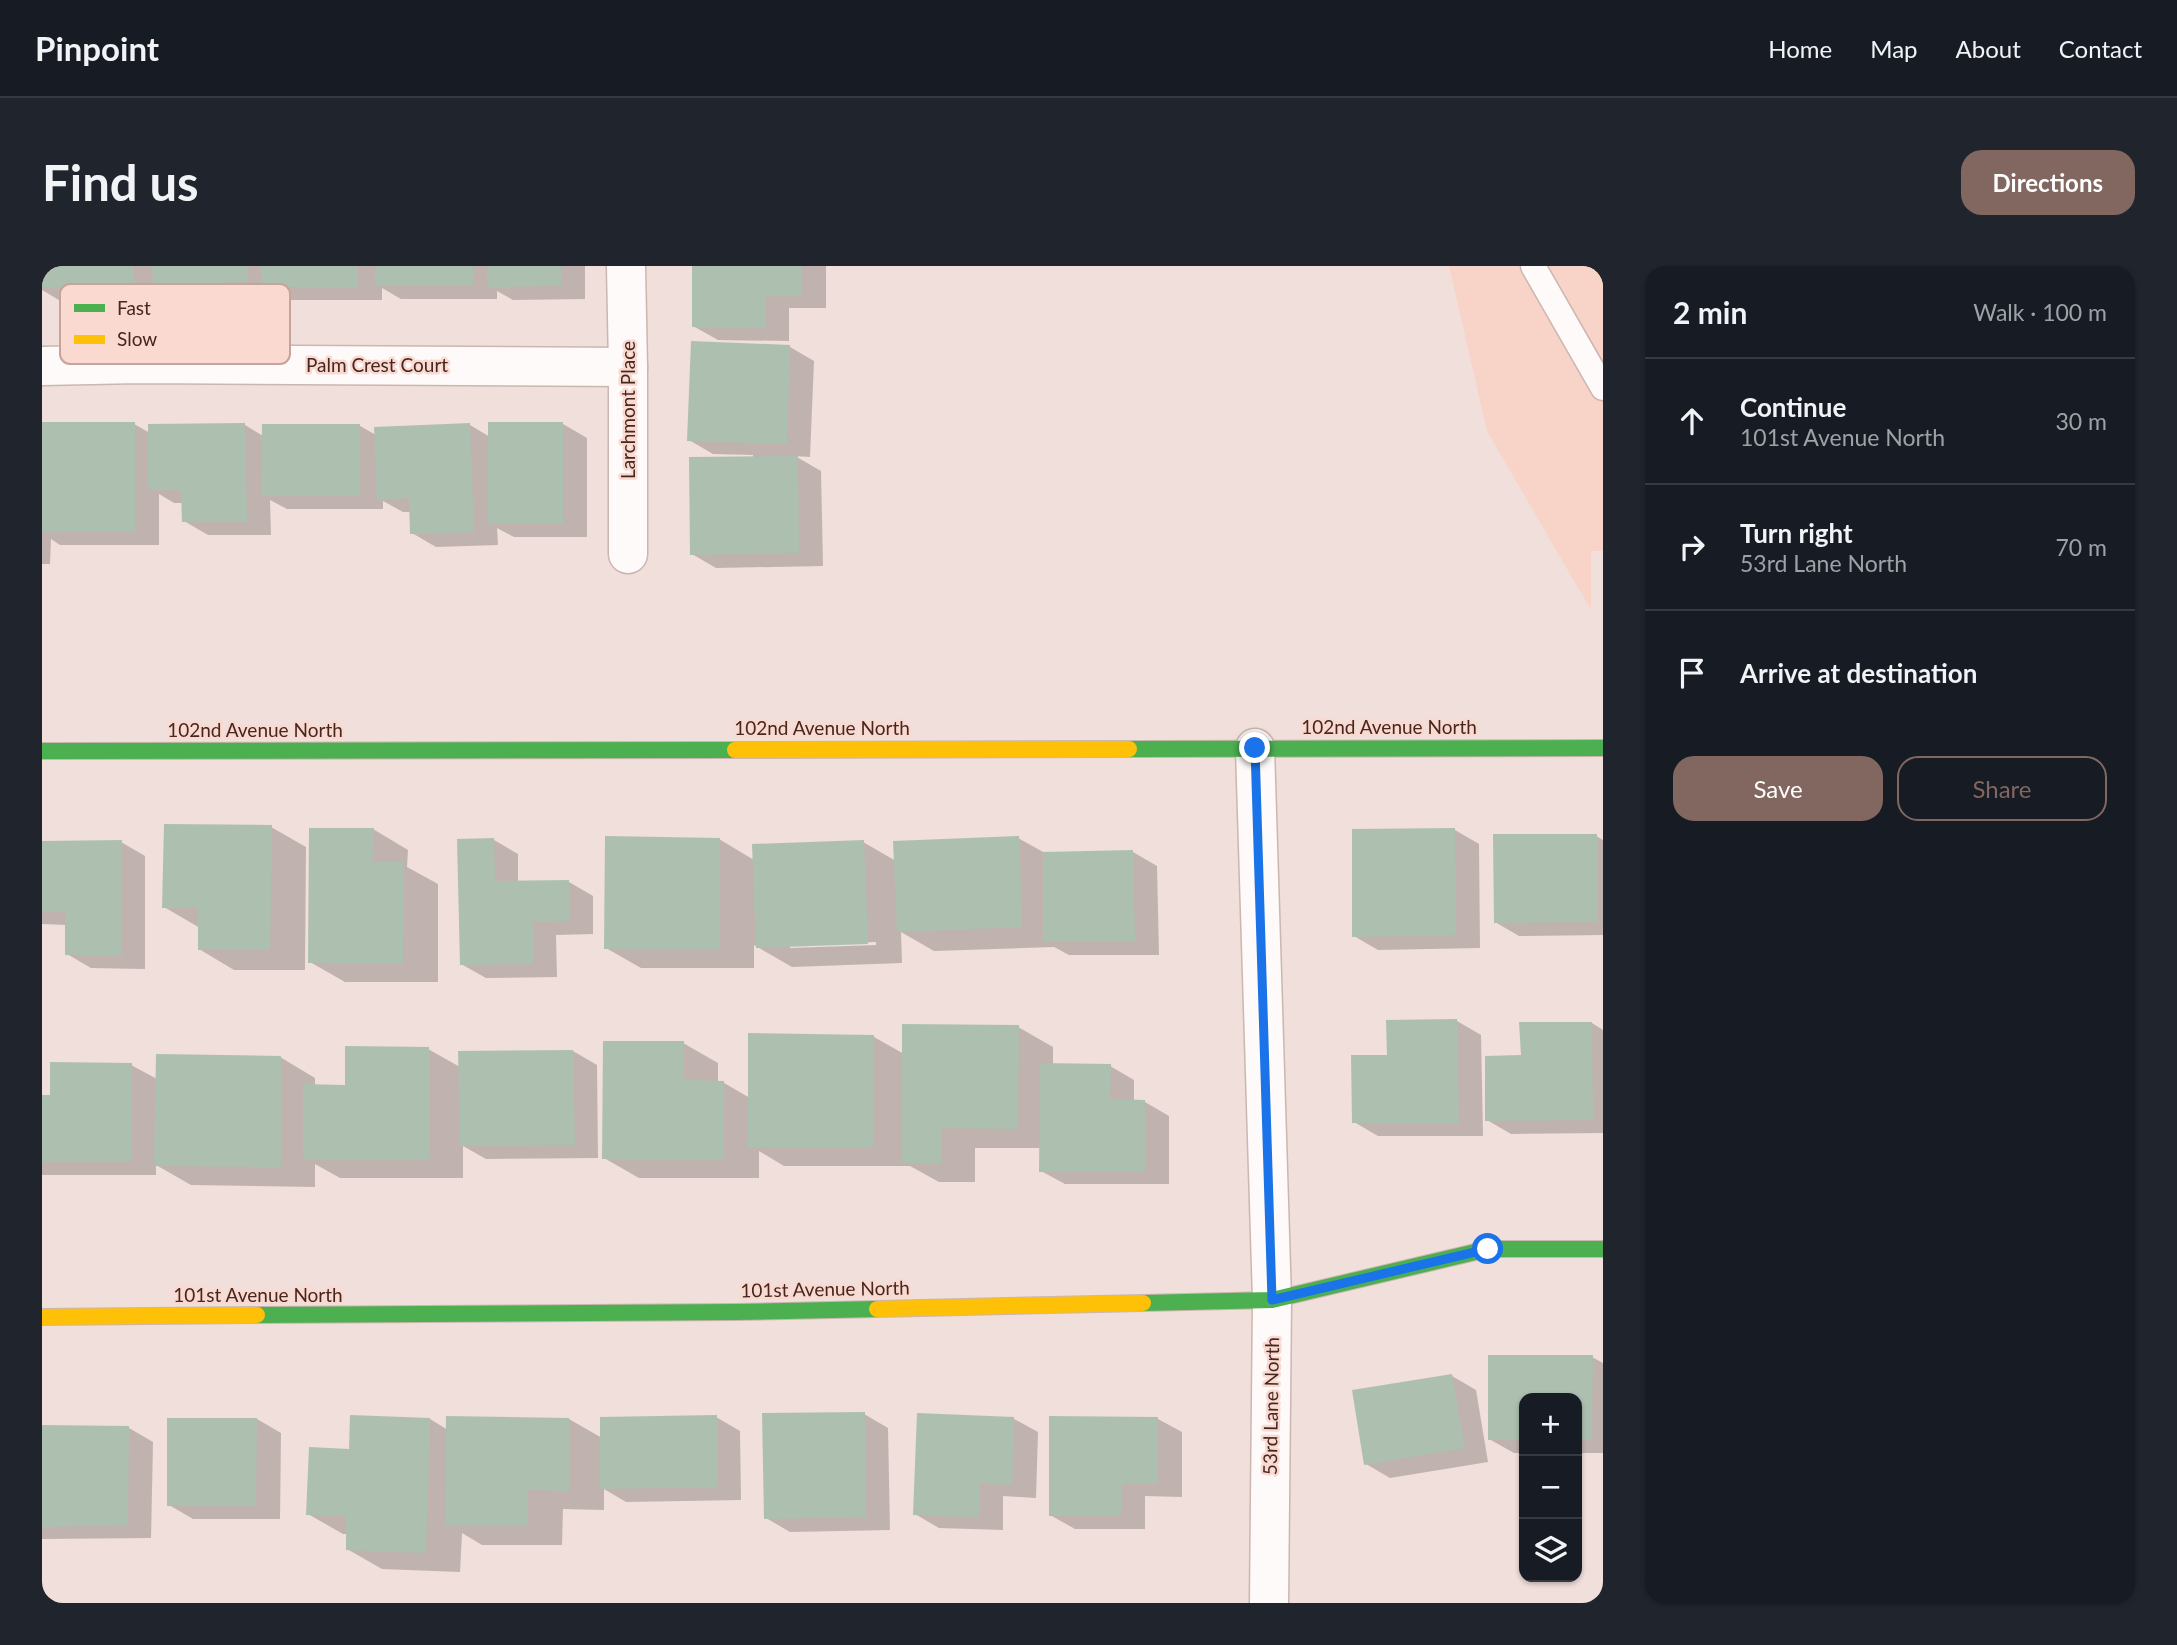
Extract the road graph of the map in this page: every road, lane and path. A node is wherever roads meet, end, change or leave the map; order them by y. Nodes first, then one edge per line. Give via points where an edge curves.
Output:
1 (626, 266) edge
2 (1533, 266) edge
3 (42, 366) edge
4 (628, 367) junction
5 (1603, 388) edge
6 (628, 554) dead end
7 (1255, 748) junction
8 (1603, 748) edge
9 (42, 751) edge
10 (1603, 1249) edge
11 (1272, 1300) junction
12 (42, 1317) edge
13 (1269, 1603) edge

1 - 4 street, Larchmont Place
2 - 5 lane
3 - 4 street, Palm Crest Court
4 - 6 street, Larchmont Place
7 - 8 street, 102nd Avenue North
7 - 9 street, 102nd Avenue North
7 - 11 street, 53rd Lane North
10 - 11 street, 101st Avenue North via 1488,1249
11 - 12 street, 101st Avenue North via 750,1312
11 - 13 street, 53rd Lane North

